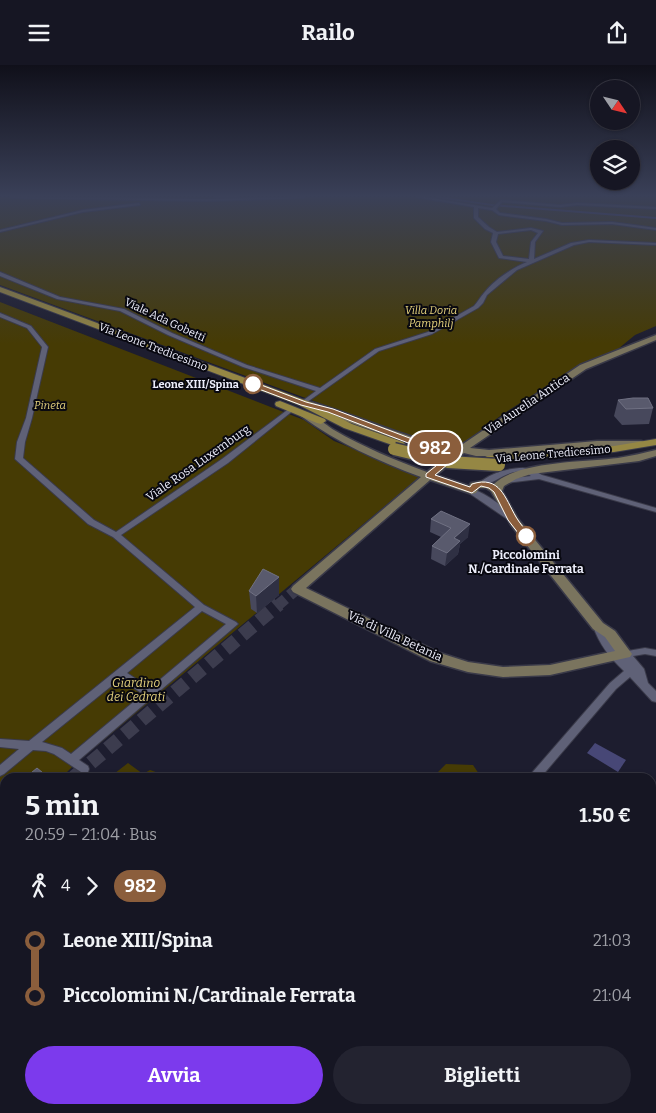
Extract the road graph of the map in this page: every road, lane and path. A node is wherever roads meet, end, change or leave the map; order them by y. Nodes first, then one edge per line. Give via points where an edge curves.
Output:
1 (495, 246) edge
2 (532, 246) edge
3 (568, 246) edge
4 (531, 261) junction
5 (0, 274) edge
6 (0, 289) edge
7 (0, 295) edge
8 (0, 315) edge
9 (656, 337) edge
10 (321, 389) junction
11 (292, 409) junction
12 (303, 409) junction
13 (656, 442) edge
14 (641, 444) junction
15 (397, 447) junction
16 (460, 450) junction
17 (656, 451) edge
18 (499, 465) joint
19 (534, 474) junction
20 (429, 475) junction
21 (483, 483) junction
22 (500, 486) junction
23 (472, 491) junction
24 (656, 510) edge
25 (513, 520) junction
26 (116, 535) junction
27 (297, 589) joint
28 (201, 607) junction
29 (656, 653) edge
30 (620, 655) junction
31 (629, 672) junction
32 (120, 673) junction
33 (643, 682) junction
34 (151, 694) junction
35 (656, 698) edge
36 (0, 743) edge
37 (32, 746) junction
38 (0, 771) edge
39 (538, 773) edge

1 - 4 street via 501,257
2 - 4 street
3 - 4 street
4 - 10 street via 515,269 485,294 476,307 430,333 378,350
5 - 10 street, Viale Ada Gobetti via 59,298 122,310 245,366
6 - 12 main road, Via Leone Tredicesimo
7 - 11 main road, Via Leone Tredicesimo
8 - 26 street via 29,327 45,347 19,459 91,522
9 - 16 main road, Via Aurelia Antica via 583,367
10 - 12 street
11 - 12 main road, Via Leone Tredicesimo
11 - 26 street, Viale Rosa Luxemburg via 225,461
12 - 15 main road, Via Leone Tredicesimo
12 - 16 main road via 330,411 418,445
12 - 20 main road via 325,430 345,441
13 - 14 main road, Via Leone Tredicesimo
14 - 15 main road, Via Leone Tredicesimo via 487,459
14 - 16 main road via 597,444 489,453
15 - 18 main road, Via Leone Tredicesimo, bridge via 448,463
16 - 20 main road, Via Aurelia Antica
17 - 18 main road, Via Leone Tredicesimo
17 - 19 main road via 632,459
19 - 21 street via 506,473
19 - 22 main road
19 - 24 street
20 - 23 main road
20 - 27 main road, Via Aurelia Antica
21 - 22 main road
21 - 23 main road via 475,485
22 - 25 main road
23 - 25 street
25 - 30 main road via 598,626 610,634
26 - 28 street
27 - 30 main road, Via di Villa Betania via 435,657 468,667 503,672 550,670
28 - 32 street
28 - 34 street via 233,624
29 - 30 street via 645,651
30 - 31 street
30 - 33 street via 641,672
31 - 33 street
31 - 39 street via 613,686
32 - 34 street
32 - 37 street
33 - 35 street
34 - 37 street via 77,764 58,751
36 - 37 street
37 - 38 street

